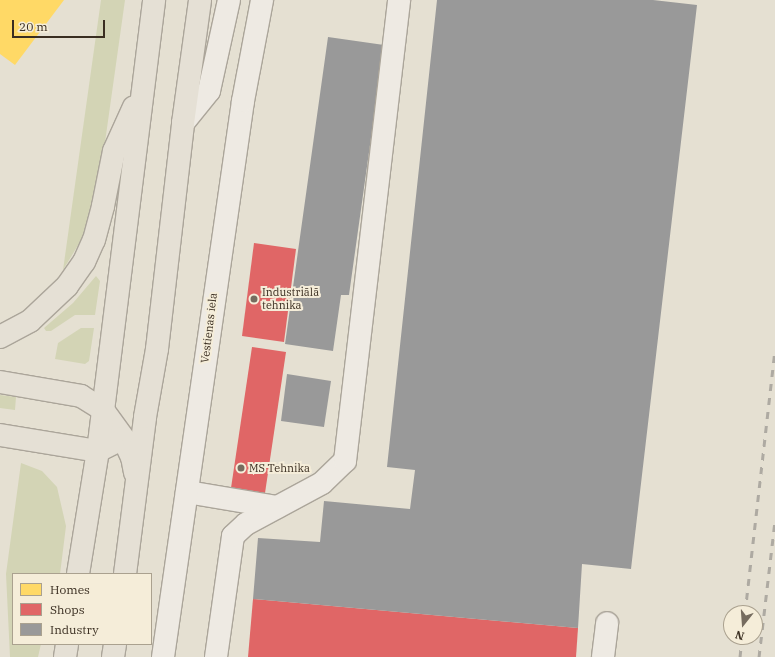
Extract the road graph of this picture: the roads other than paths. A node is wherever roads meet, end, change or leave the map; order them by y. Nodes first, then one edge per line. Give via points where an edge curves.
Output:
1 (154, 0) edge
2 (200, 0) edge
3 (229, 0) edge
4 (262, 0) edge
5 (399, 0) edge
6 (141, 93) junction
7 (183, 123) junction
8 (0, 337) edge
9 (0, 382) edge
10 (103, 410) junction
11 (145, 417) junction
12 (0, 435) edge
13 (123, 438) junction
14 (98, 451) junction
15 (137, 484) junction
16 (187, 492) junction
17 (277, 507) junction
18 (78, 573) edge
19 (125, 573) edge
20 (607, 624) dead end
21 (67, 645) edge
22 (115, 645) edge
23 (65, 657) edge
24 (114, 657) edge
25 (163, 657) edge
26 (216, 657) edge
27 (603, 657) edge

1 - 6 main road
2 - 7 main road
3 - 7 street via 209,91
4 - 16 street, Vestienas iela via 240,116
5 - 17 street via 345,461 322,483
6 - 8 main road via 114,152 102,213 84,262 67,286 30,321
6 - 10 main road
7 - 11 main road via 157,349
9 - 10 main road via 81,396
10 - 13 main road
10 - 14 main road
11 - 13 main road
11 - 15 main road
12 - 14 main road
13 - 14 main road
13 - 15 main road via 132,457
14 - 18 main road
15 - 19 main road
16 - 17 street
16 - 25 street, Vestienas iela
17 - 26 street via 246,524 233,536
20 - 27 street
21 - 23 main road
22 - 24 main road

